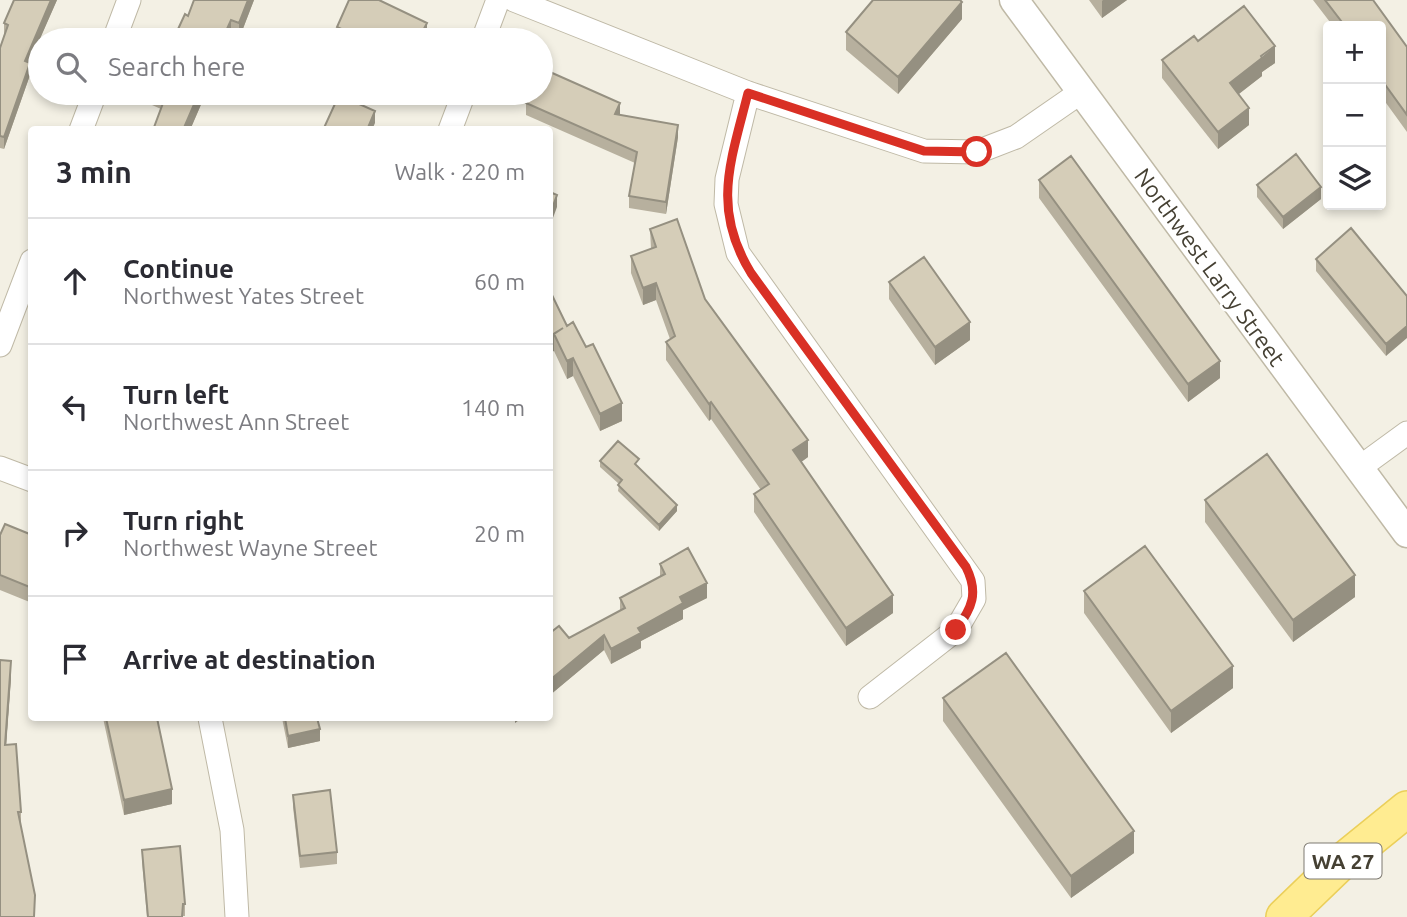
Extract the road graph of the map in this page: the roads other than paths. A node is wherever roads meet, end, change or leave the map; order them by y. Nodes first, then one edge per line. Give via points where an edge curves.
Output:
1 (129, 0) edge
2 (498, 0) edge
3 (514, 0) edge
4 (1014, 0) edge
5 (118, 28) edge
6 (488, 28) edge
7 (1081, 92) junction
8 (748, 93) junction
9 (90, 105) edge
10 (459, 105) edge
11 (82, 126) edge
12 (452, 126) edge
13 (28, 270) edge
14 (5, 319) edge
15 (0, 345) edge
16 (1407, 432) edge
17 (0, 468) edge
18 (1359, 468) junction
19 (28, 478) edge
20 (1407, 533) edge
21 (870, 697) dead end
22 (211, 721) edge
23 (1407, 809) edge
24 (237, 917) edge
25 (1284, 917) edge

1 - 5 street
2 - 6 street
3 - 8 street
4 - 7 street, Northwest Larry Street
7 - 8 street via 1016,137 977,152 924,151
7 - 18 street, Northwest Larry Street
8 - 21 street via 727,179 726,204 738,253 973,581 974,599 956,630
9 - 11 street
10 - 12 street
13 - 14 street
14 - 15 street
16 - 18 street
17 - 19 street
18 - 20 street, Northwest Larry Street
22 - 24 street via 232,830
23 - 25 main road, WA 27

